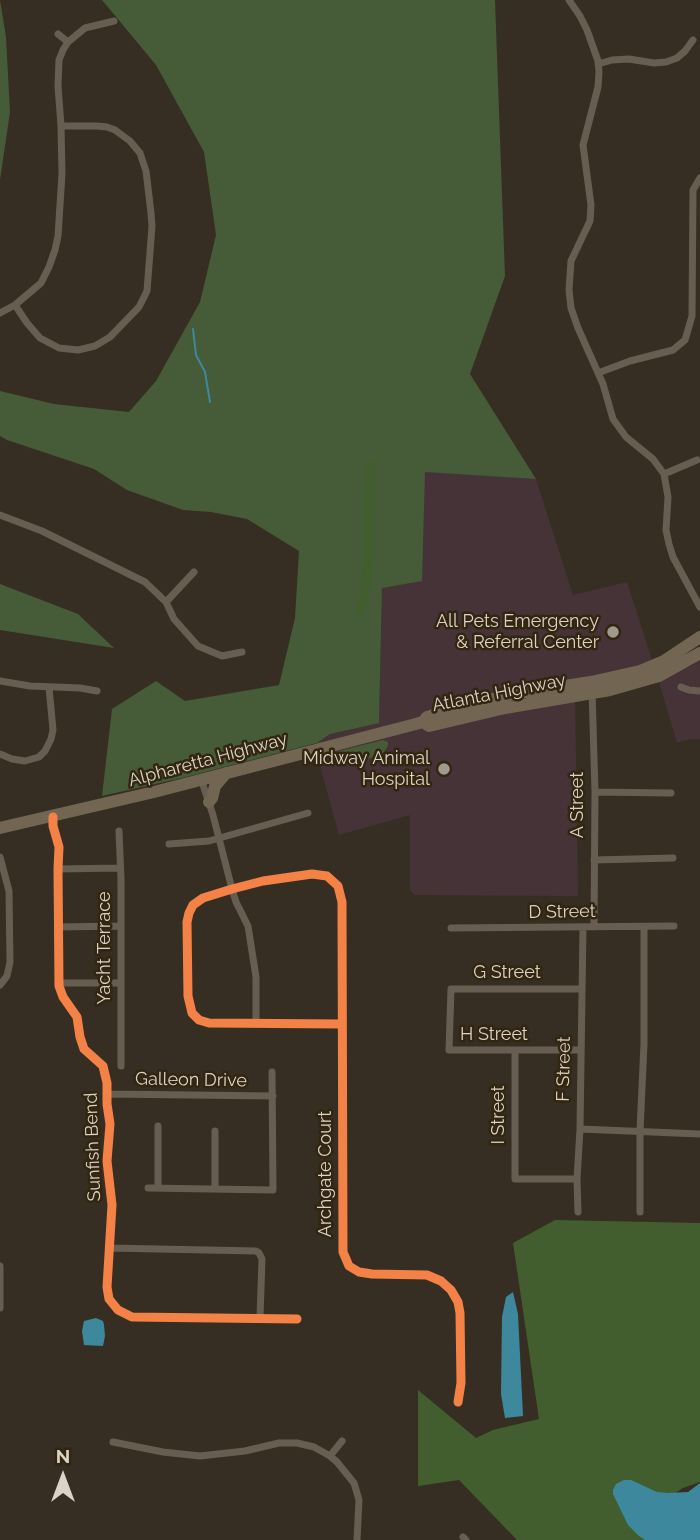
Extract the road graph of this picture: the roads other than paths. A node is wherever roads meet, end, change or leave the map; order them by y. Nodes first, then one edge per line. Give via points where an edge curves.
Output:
1 (569, 0) edge
2 (114, 21) dead end
3 (58, 34) dead end
4 (692, 40) dead end
5 (68, 42) junction
6 (598, 64) junction
7 (61, 126) junction
8 (700, 178) edge
9 (15, 305) junction
10 (0, 313) edge
11 (598, 373) junction
12 (697, 460) dead end
13 (664, 474) junction
14 (0, 515) edge
15 (194, 572) dead end
16 (166, 603) junction
17 (700, 607) edge
18 (700, 637) edge
19 (242, 652) dead end
20 (700, 653) edge
21 (0, 681) edge
22 (49, 687) junction
23 (681, 687) dead end
24 (592, 688) junction
25 (97, 691) dead end
26 (700, 691) edge
27 (423, 723) joint
28 (0, 754) edge
29 (228, 772) junction
30 (201, 779) junction
31 (594, 792) junction
32 (671, 793) dead end
33 (209, 802) junction
34 (308, 813) dead end
35 (53, 817) junction
36 (0, 828) edge
37 (119, 831) dead end
38 (219, 838) junction
39 (169, 844) dead end
40 (0, 857) edge
41 (673, 858) dead end
42 (594, 860) junction
43 (120, 868) junction
44 (58, 869) junction
45 (4, 881) edge
46 (232, 889) junction
47 (120, 926) junction
48 (674, 926) dead end
49 (58, 927) junction
50 (583, 927) junction
51 (594, 927) junction
52 (644, 927) junction
53 (451, 928) dead end
54 (58, 983) junction
55 (121, 983) junction
56 (0, 985) edge
57 (582, 989) junction
58 (256, 1024) junction
59 (342, 1024) junction
60 (449, 1050) joint
61 (580, 1050) junction
62 (515, 1051) junction
63 (121, 1066) dead end
64 (272, 1072) dead end
65 (108, 1094) junction
66 (273, 1096) junction
67 (158, 1126) dead end
68 (580, 1129) junction
69 (215, 1131) dead end
70 (640, 1131) junction
71 (700, 1134) edge
72 (577, 1179) junction
73 (148, 1188) dead end
74 (158, 1188) junction
75 (215, 1188) junction
76 (578, 1212) dead end
77 (640, 1212) dead end
78 (110, 1248) junction
79 (0, 1265) edge
80 (0, 1285) edge
81 (0, 1308) edge
82 (260, 1318) junction
83 (297, 1319) dead end
84 (458, 1402) dead end
85 (342, 1441) dead end
86 (113, 1442) dead end
87 (330, 1456) junction
88 (356, 1540) edge

1 - 6 street via 584,23
2 - 5 street via 85,28
3 - 5 street
4 - 6 street via 677,58 666,62 612,60
5 - 7 street via 60,60
6 - 11 street via 598,87 583,145 590,221 571,261 569,290 571,308
7 - 9 street via 55,250 41,283
7 - 9 street via 115,130 140,153 152,226 147,291 139,307 110,337 78,350 59,348 40,338
8 - 11 street via 693,190 692,316 685,340 673,350
9 - 10 street
11 - 13 street via 613,419
12 - 13 street
13 - 17 street via 668,544
14 - 16 street via 43,531 145,582
15 - 16 street
16 - 19 street via 198,646 222,656
18 - 24 main road, Atlanta Highway via 656,665
20 - 24 main road, Atlanta Highway via 647,681
21 - 22 street
22 - 25 street
22 - 28 street via 53,730 46,751 25,761
23 - 26 street
24 - 27 main road, Atlanta Highway via 429,726
24 - 31 street, A Street
27 - 29 main road, Alpharetta Highway
29 - 30 main road, Alpharetta Highway
29 - 33 main road
30 - 33 street
30 - 35 main road, Alpharetta Highway
31 - 32 street
31 - 42 street, A Street
33 - 38 street
34 - 38 street
35 - 36 main road, Alpharetta Highway
35 - 44 street, Sunfish Bend via 60,847
37 - 43 street, Yacht Terrace
38 - 39 street
38 - 46 street
40 - 45 street
41 - 42 street
42 - 51 street, A Street
43 - 44 street
43 - 47 street, Yacht Terrace
44 - 49 street, Sunfish Bend
45 - 56 street via 9,891 9,967
46 - 58 street via 248,926 256,976
46 - 58 street, Archgate Court via 203,898 190,911 188,996 199,1020
46 - 59 street, Archgate Court via 312,874 323,874 335,883 342,902
47 - 49 street
47 - 55 street, Yacht Terrace
48 - 52 street, D Street
49 - 54 street, Sunfish Bend
50 - 51 street, D Street
50 - 53 street, D Street
50 - 57 street, F Street
51 - 52 street, D Street
52 - 70 street
54 - 55 street
54 - 65 street, Sunfish Bend via 76,1015 84,1049 104,1069
55 - 63 street, Yacht Terrace
57 - 60 street, G Street via 451,989
57 - 61 street, F Street
58 - 59 street, Archgate Court
59 - 84 street, Archgate Court via 344,1256 359,1272 427,1275 451,1290 460,1313
60 - 62 street, H Street
61 - 62 street, H Street
61 - 68 street, F Street
62 - 72 street, I Street via 515,1179
64 - 66 street
65 - 66 street, Galleon Drive
65 - 78 street, Sunfish Bend
66 - 75 street via 273,1190
67 - 74 street
68 - 70 street
68 - 72 street, F Street
69 - 75 street
70 - 71 street
70 - 77 street
72 - 76 street, F Street
73 - 74 street
74 - 75 street
78 - 82 street, Sunfish Bend via 108,1296 125,1314
78 - 82 street via 256,1251 262,1259
79 - 80 street
80 - 81 street
82 - 83 street, Sunfish Bend
85 - 87 street
86 - 87 street via 200,1456 288,1442
87 - 88 street via 357,1491

